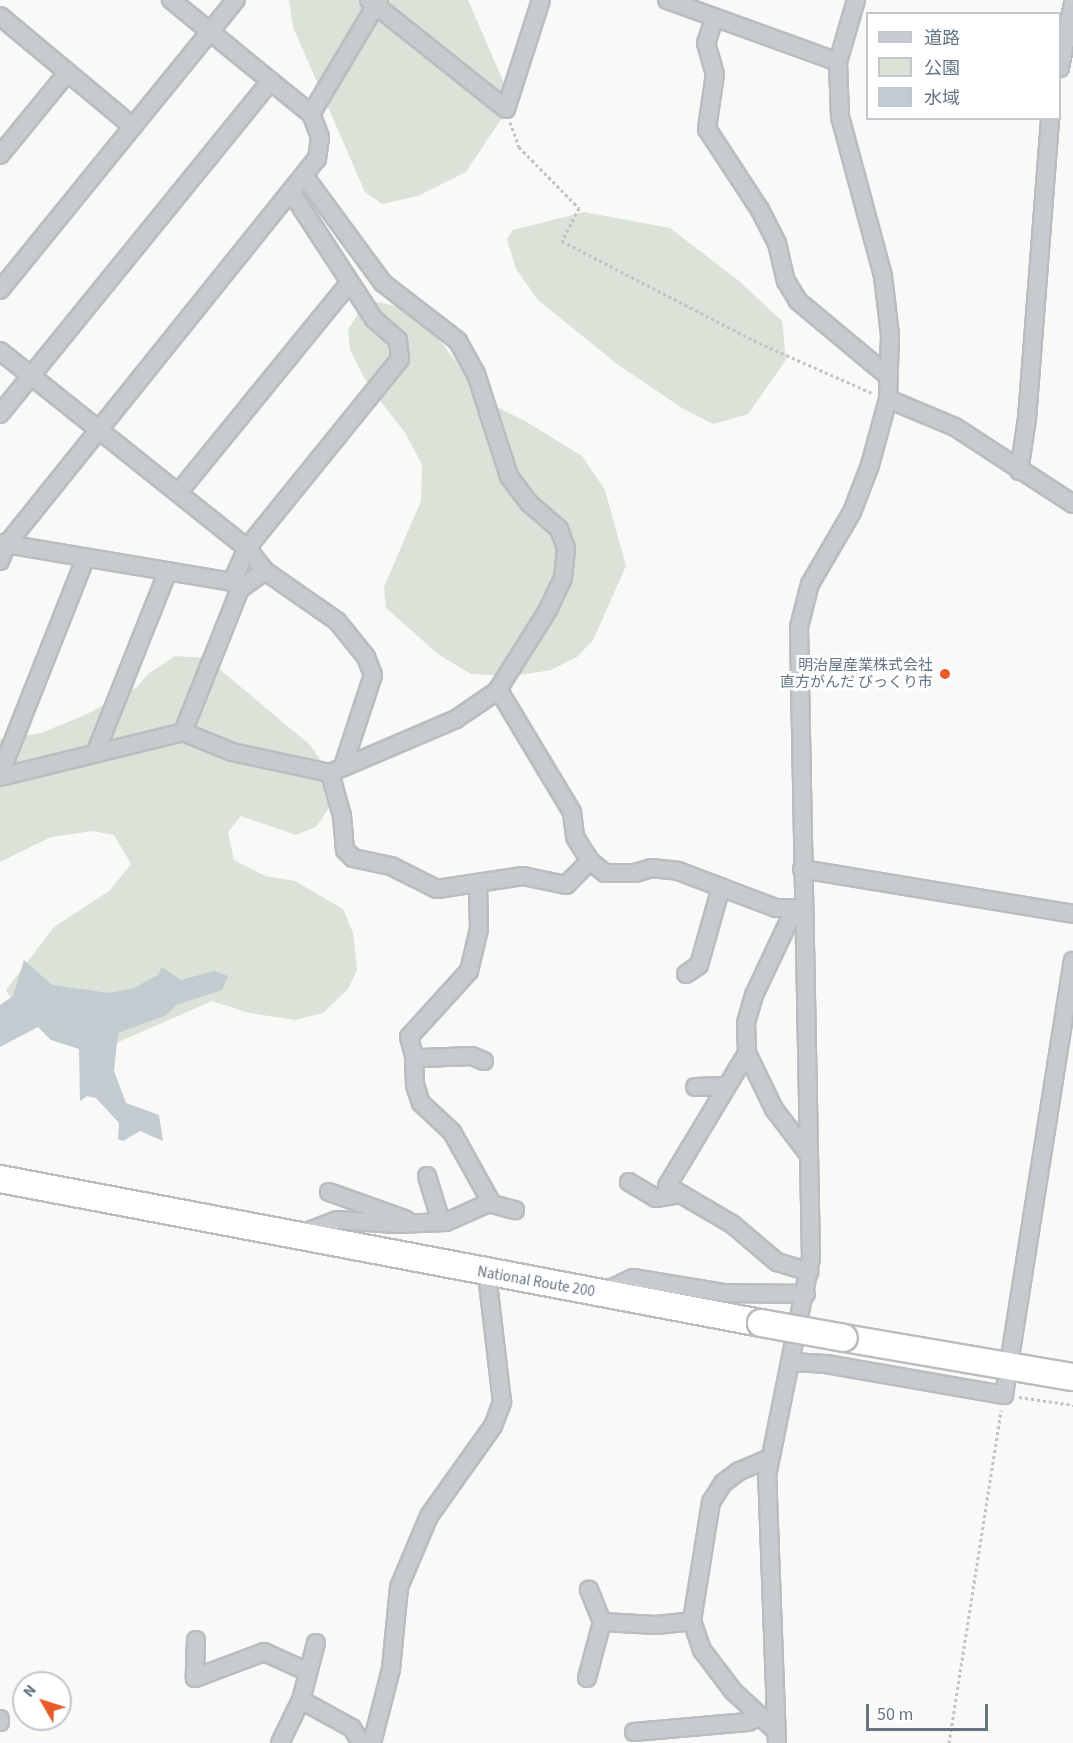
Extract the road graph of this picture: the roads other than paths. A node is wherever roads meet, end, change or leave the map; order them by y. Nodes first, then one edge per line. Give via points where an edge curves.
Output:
1 (171, 0) edge
2 (236, 0) edge
3 (541, 0) edge
4 (667, 0) edge
5 (856, 0) edge
6 (374, 2) edge
7 (1073, 3) edge
8 (0, 16) edge
9 (714, 19) junction
10 (210, 31) junction
11 (1061, 59) edge
12 (838, 62) junction
13 (68, 72) junction
14 (272, 81) junction
15 (311, 114) junction
16 (1050, 120) edge
17 (132, 126) junction
18 (0, 155) edge
19 (305, 177) junction
20 (292, 193) junction
21 (349, 283) junction
22 (0, 290) edge
23 (0, 351) edge
24 (31, 376) junction
25 (888, 376) junction
26 (888, 399) junction
27 (0, 414) edge
28 (98, 430) junction
29 (1019, 471) junction
30 (178, 493) junction
31 (1073, 504) edge
32 (4, 543) edge
33 (247, 548) junction
34 (86, 557) junction
35 (0, 561) edge
36 (168, 571) junction
37 (265, 571) junction
38 (236, 585) junction
39 (498, 689) junction
40 (183, 732) junction
41 (94, 754) junction
42 (337, 769) junction
43 (0, 775) edge
44 (590, 861) junction
45 (802, 869) junction
46 (478, 885) junction
47 (721, 887) junction
48 (799, 908) junction
49 (1073, 914) edge
50 (1073, 961) edge
51 (686, 974) dead end
52 (747, 1053) junction
53 (414, 1056) junction
54 (483, 1061) dead end
55 (727, 1086) junction
56 (695, 1087) dead end
57 (808, 1155) junction
58 (427, 1176) dead end
59 (0, 1179) edge
60 (629, 1182) dead end
61 (329, 1192) dead end
62 (681, 1194) junction
63 (491, 1202) junction
64 (515, 1210) dead end
65 (441, 1222) junction
66 (417, 1223) junction
67 (297, 1235) junction
68 (809, 1272) junction
69 (487, 1274) junction
70 (600, 1294) junction
71 (806, 1294) junction
72 (1011, 1351) dead end
73 (790, 1362) junction
74 (1073, 1377) edge
75 (1005, 1389) road end
76 (770, 1458) junction
77 (589, 1589) dead end
78 (692, 1621) junction
79 (602, 1622) junction
80 (196, 1640) dead end
81 (316, 1643) dead end
82 (308, 1672) junction
83 (587, 1678) dead end
84 (301, 1700) junction
85 (760, 1716) junction
86 (634, 1732) dead end
87 (776, 1737) edge
88 (280, 1743) edge
89 (361, 1743) edge
90 (372, 1743) edge

1 - 10 street
2 - 10 street
3 - 6 street via 506,109
4 - 9 street
5 - 12 street
6 - 15 street
7 - 11 street
8 - 13 street
9 - 12 street
9 - 25 street via 706,35 715,74 706,129 760,210 777,243 786,281 798,301
10 - 14 street
10 - 17 street
12 - 25 street via 840,117 883,276 890,335
13 - 17 street
13 - 18 street
14 - 15 street
14 - 24 street
15 - 19 street via 320,137 317,159
16 - 29 street
17 - 22 street
19 - 20 street
19 - 39 street via 383,284 458,341 476,374 509,476 529,503 559,529 566,548 562,578 548,610
20 - 21 street
20 - 28 street
21 - 30 street
21 - 33 street via 374,319 398,340 400,359
23 - 24 street
24 - 27 street
24 - 28 street
25 - 26 street
26 - 29 street via 955,427
26 - 45 street via 852,512 810,584 799,627
28 - 30 street
28 - 32 street
29 - 31 street
30 - 33 street
32 - 34 street
32 - 35 street
33 - 37 street
33 - 38 street
34 - 36 street
34 - 43 street
36 - 38 street
36 - 41 street
37 - 38 street
37 - 42 street via 337,621 366,657 373,675
38 - 40 street
39 - 42 street via 456,719
39 - 44 street via 572,812 575,837
40 - 41 street
40 - 42 street via 232,753
41 - 43 street
42 - 46 street via 341,834 345,850 353,858 392,866 437,889
44 - 46 street via 566,885 523,876
44 - 47 street via 605,873 660,869
45 - 48 street
45 - 49 street
46 - 53 street via 479,929 469,971 409,1037
47 - 48 street via 776,908
47 - 51 street via 699,965
48 - 52 street via 754,995 746,1023
48 - 57 street
50 - 72 street
52 - 55 street
52 - 57 street via 774,1108
53 - 54 street via 472,1056
53 - 63 street via 414,1085 421,1104 452,1132
55 - 56 street
55 - 62 street via 667,1186
57 - 68 street
58 - 65 street
59 - 67 highway, National Route 200
60 - 62 street via 656,1198
61 - 66 street
62 - 68 street via 732,1224 777,1262
63 - 64 street
63 - 65 street
65 - 66 street
66 - 67 street via 337,1220
67 - 69 highway, National Route 200
68 - 71 street
69 - 70 highway, National Route 200
69 - 90 street via 502,1402 493,1426 429,1516 399,1587 391,1669
70 - 71 street via 633,1278 725,1293
70 - 74 highway, National Route 200, bridge
71 - 73 street
73 - 75 street
73 - 76 street
76 - 78 street via 731,1477 711,1502
76 - 87 street
77 - 79 street
78 - 79 street via 656,1625
78 - 85 street via 702,1650 733,1691
79 - 83 street
80 - 82 street via 195,1678 264,1652
81 - 82 street
82 - 84 street
84 - 88 street
84 - 89 street via 352,1728
85 - 86 street via 747,1722
85 - 87 street

